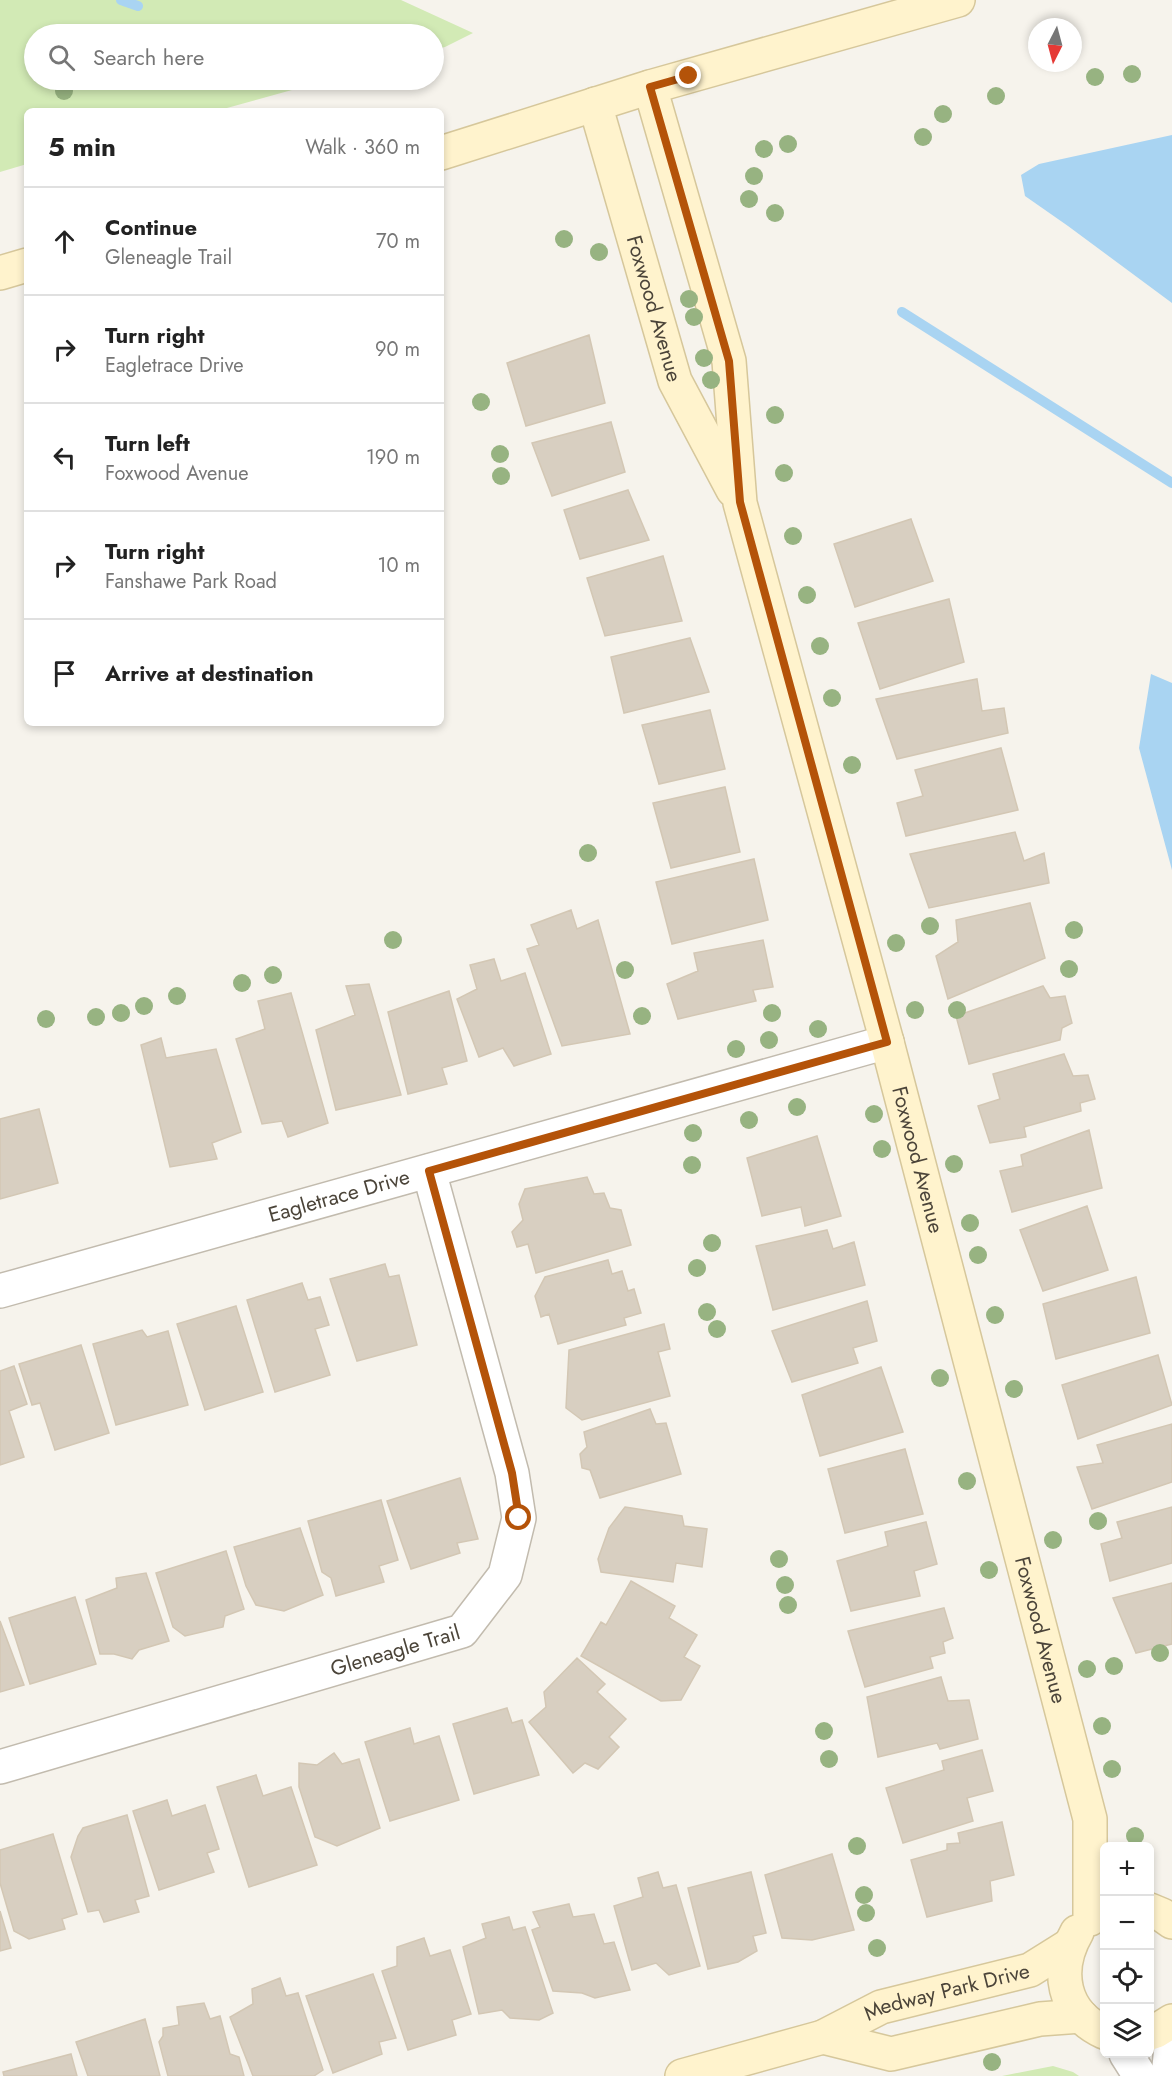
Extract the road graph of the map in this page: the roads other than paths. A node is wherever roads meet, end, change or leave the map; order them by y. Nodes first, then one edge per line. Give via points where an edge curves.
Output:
1 (958, 0) edge
2 (650, 87) junction
3 (595, 104) junction
4 (445, 152) edge
5 (24, 266) edge
6 (0, 273) edge
7 (740, 502) junction
8 (887, 1042) junction
9 (429, 1171) junction
10 (0, 1291) edge
11 (0, 1767) edge
12 (1090, 1819) junction
13 (1104, 1842) edge
14 (1154, 1912) edge
15 (1097, 1916) edge
16 (1172, 1922) edge
17 (1070, 1945) junction
18 (1172, 2021) edge
19 (1093, 2024) edge
20 (1154, 2032) edge
21 (823, 2037) junction
22 (1172, 2038) edge
23 (1129, 2058) edge
24 (682, 2076) edge
25 (1140, 2076) edge
26 (1168, 2076) edge

1 - 2 street
2 - 3 street
2 - 7 street, Foxwood Avenue via 729,361
3 - 4 street
3 - 7 street, Foxwood Avenue via 675,381
5 - 6 street
7 - 8 street, Foxwood Avenue
8 - 9 street, Eagletrace Drive
8 - 12 street, Foxwood Avenue
9 - 10 street, Eagletrace Drive
9 - 11 street, Gleneagle Trail via 512,1473 519,1518 505,1575 462,1631
12 - 13 street, Foxwood Avenue
12 - 15 street, Foxwood Avenue
14 - 16 street
15 - 17 street via 1078,1931
17 - 19 street via 1064,1964 1065,1982 1071,2000
17 - 21 street, Medway Park Drive via 1030,1970 880,2007
18 - 20 street
19 - 21 street, Medway Park Drive via 1040,2019 891,2054
21 - 24 street, Medway Park Drive
22 - 26 street
23 - 25 street

